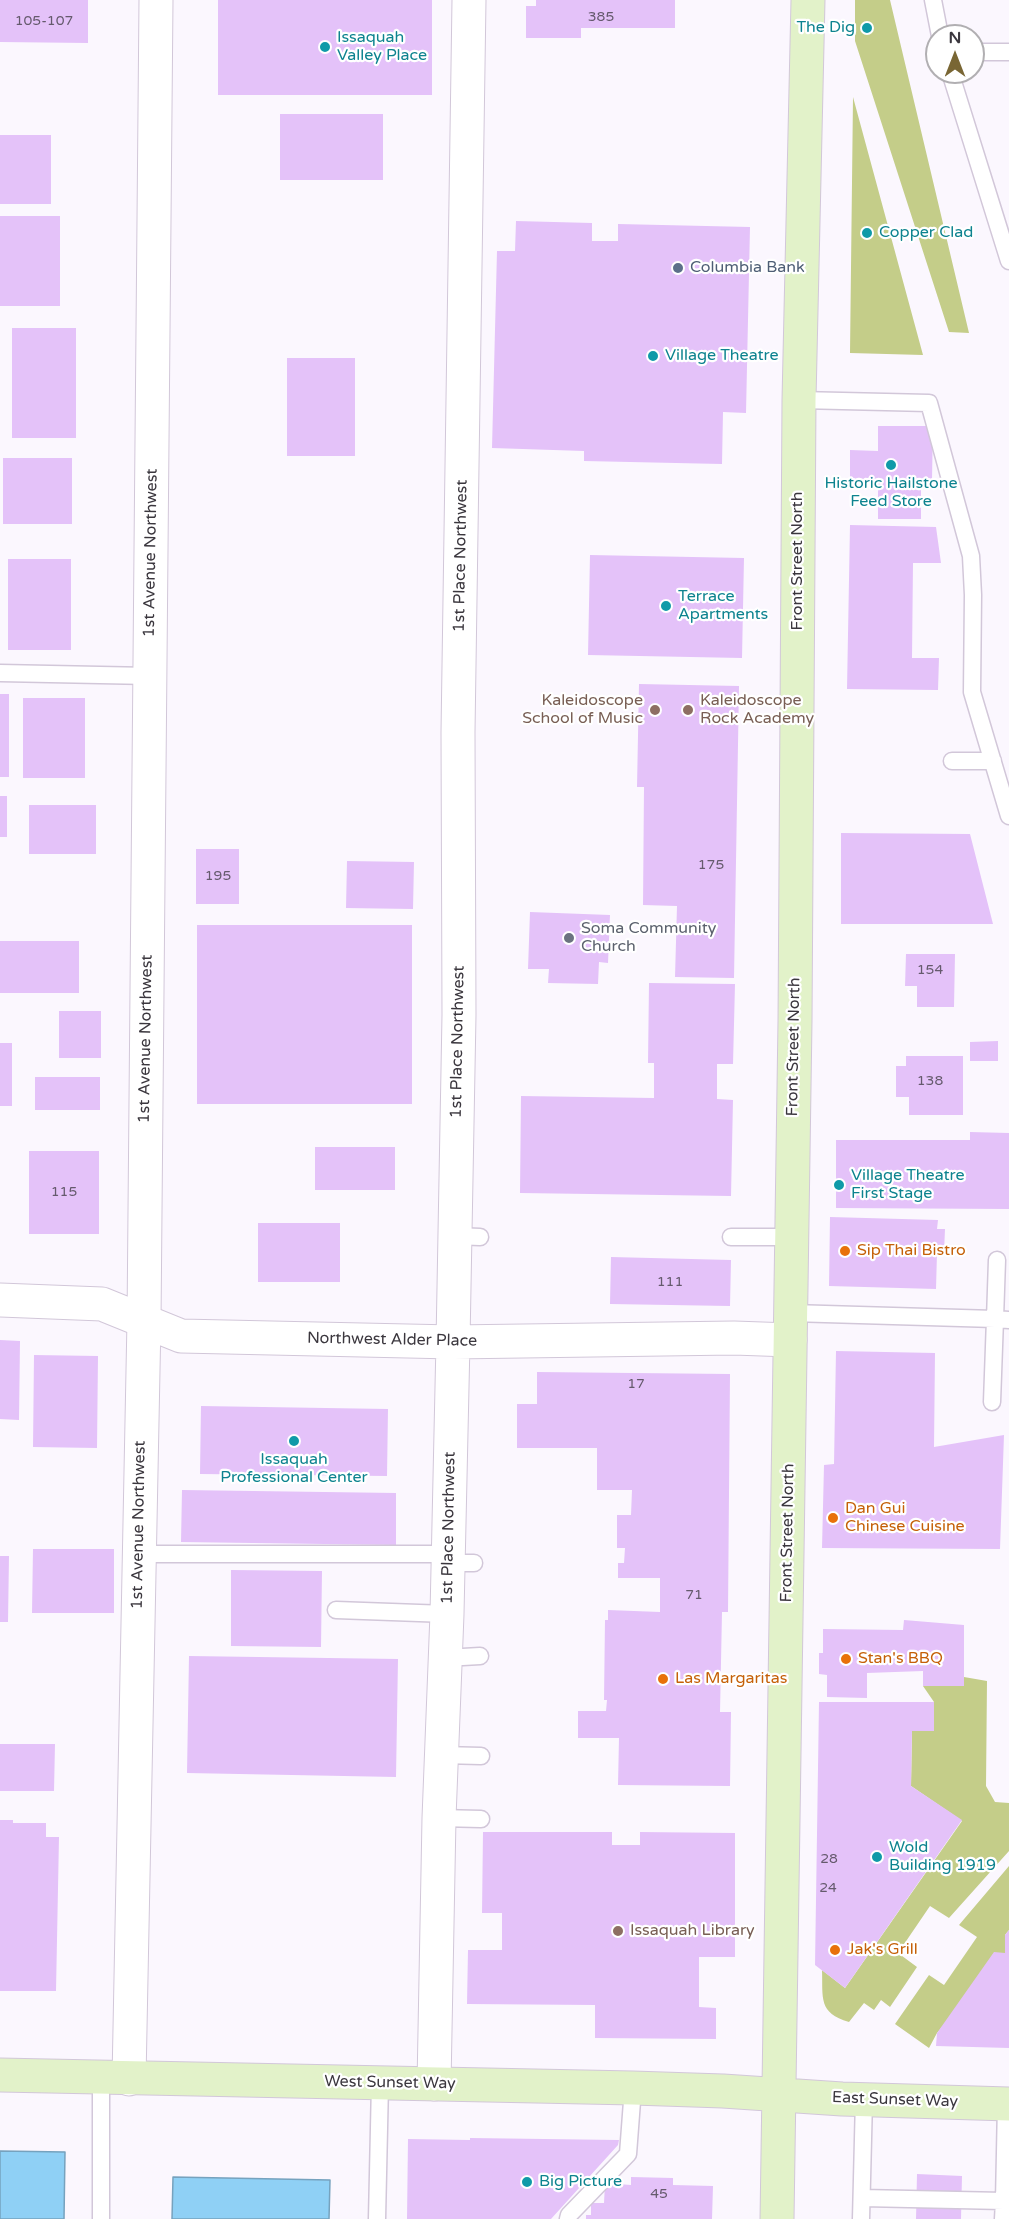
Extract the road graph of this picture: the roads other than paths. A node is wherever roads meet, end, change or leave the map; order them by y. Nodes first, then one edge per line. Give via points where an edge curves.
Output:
1 (156, 0) edge
2 (470, 0) edge
3 (808, 0) edge
4 (933, 0) edge
5 (938, 24) edge
6 (985, 52) edge
7 (1009, 52) edge
8 (954, 84) edge
9 (1002, 217) edge
10 (1009, 261) edge
11 (799, 400) junction
12 (0, 673) edge
13 (150, 676) junction
14 (952, 761) dead end
15 (993, 761) junction
16 (1009, 816) edge
17 (731, 1237) dead end
18 (792, 1237) junction
19 (997, 1260) dead end
20 (0, 1300) edge
21 (1002, 1319) edge
22 (144, 1320) junction
23 (790, 1327) junction
24 (453, 1342) junction
25 (992, 1402) dead end
26 (139, 1554) junction
27 (456, 1560) junction
28 (336, 1610) dead end
29 (447, 1614) junction
30 (480, 1656) dead end
31 (445, 1658) junction
32 (442, 1755) junction
33 (481, 1756) dead end
34 (439, 1818) junction
35 (481, 1819) dead end
36 (0, 2075) edge
37 (115, 2078) junction
38 (380, 2083) junction
39 (434, 2084) junction
40 (633, 2088) junction
41 (780, 2095) junction
42 (864, 2099) junction
43 (1008, 2104) edge
44 (862, 2198) junction
45 (1004, 2201) junction
46 (101, 2219) edge
47 (377, 2219) edge
48 (568, 2219) edge
49 (777, 2219) edge
50 (861, 2219) edge
51 (1003, 2219) edge

1 - 13 street, 1st Avenue Northwest
2 - 24 street, 1st Place Northwest via 458,732 459,1015 467,1236
3 - 11 main road, Front Street North
4 - 5 lane
6 - 7 lane
8 - 9 lane
9 - 10 lane
11 - 15 lane via 929,403 971,556 972,692
11 - 18 main road, Front Street North
12 - 13 lane
13 - 22 street, 1st Avenue Northwest
14 - 15 lane
15 - 16 lane
17 - 18 lane
18 - 23 main road, Front Street North
19 - 21 lane
20 - 22 street, Northwest Alder Place via 102,1304
21 - 23 lane
21 - 25 lane
22 - 24 street, Northwest Alder Place via 181,1336
22 - 26 street, 1st Avenue Northwest
23 - 24 street, Northwest Alder Place via 734,1338
23 - 41 main road, Front Street North
24 - 27 street, 1st Place Northwest
26 - 27 lane
26 - 37 street, 1st Avenue Northwest
27 - 29 street, 1st Place Northwest
28 - 29 lane
29 - 31 street, 1st Place Northwest
30 - 31 lane
31 - 32 street, 1st Place Northwest
32 - 33 lane
32 - 34 street, 1st Place Northwest
34 - 35 lane
34 - 39 street, 1st Place Northwest
36 - 37 main road, West Sunset Way
37 - 38 main road, West Sunset Way
37 - 46 lane
38 - 39 main road, West Sunset Way
38 - 47 lane
39 - 40 main road, West Sunset Way
40 - 41 main road, West Sunset Way
40 - 48 lane via 628,2154
41 - 42 main road, East Sunset Way
41 - 49 main road, Front Street North
42 - 43 main road, East Sunset Way
42 - 44 lane
43 - 45 lane
44 - 45 lane
44 - 50 lane
45 - 51 lane

